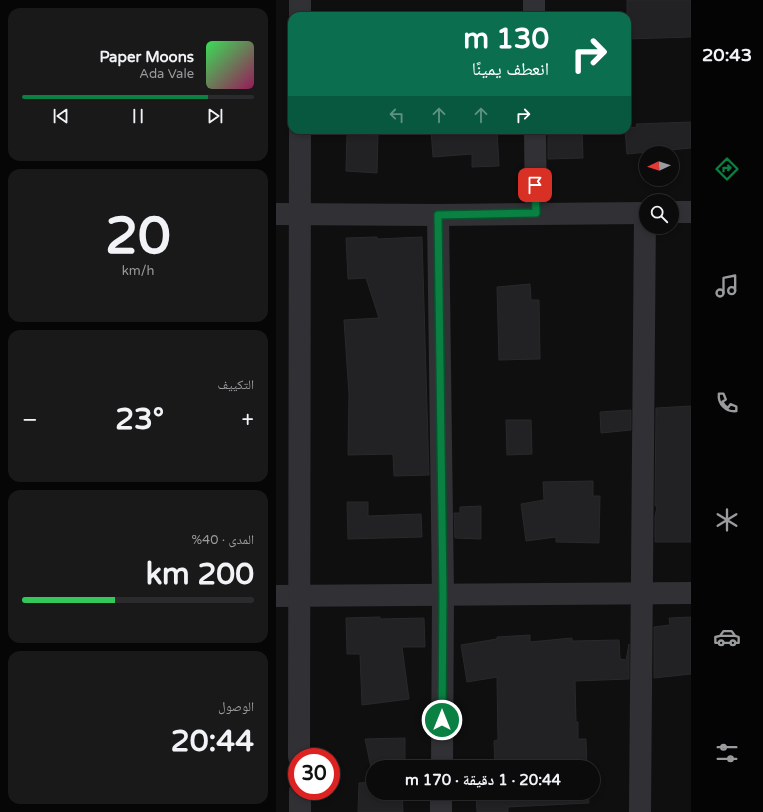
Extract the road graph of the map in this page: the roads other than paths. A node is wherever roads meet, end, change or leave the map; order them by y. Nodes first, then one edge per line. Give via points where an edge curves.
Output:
1 (300, 0) edge
2 (534, 0) edge
3 (300, 12) edge
4 (534, 12) edge
5 (300, 134) edge
6 (535, 134) edge
7 (679, 212) edge
8 (691, 212) edge
9 (536, 213) junction
10 (639, 213) edge
11 (276, 214) edge
12 (299, 215) junction
13 (438, 215) junction
14 (646, 234) edge
15 (691, 593) edge
16 (443, 595) junction
17 (642, 595) junction
18 (276, 596) edge
19 (298, 596) junction
20 (300, 748) edge
21 (442, 760) edge
22 (300, 800) edge
23 (441, 800) edge
24 (300, 812) edge
25 (441, 812) edge
26 (640, 812) edge

1 - 3 street
2 - 4 street
5 - 12 street
6 - 9 street
7 - 8 street
9 - 10 street
9 - 13 street
11 - 12 street
12 - 13 street
12 - 19 street
13 - 16 street
14 - 17 street
15 - 17 street
16 - 17 street
16 - 19 street
16 - 21 street
17 - 26 street
18 - 19 street
19 - 20 street
22 - 24 street
23 - 25 street

